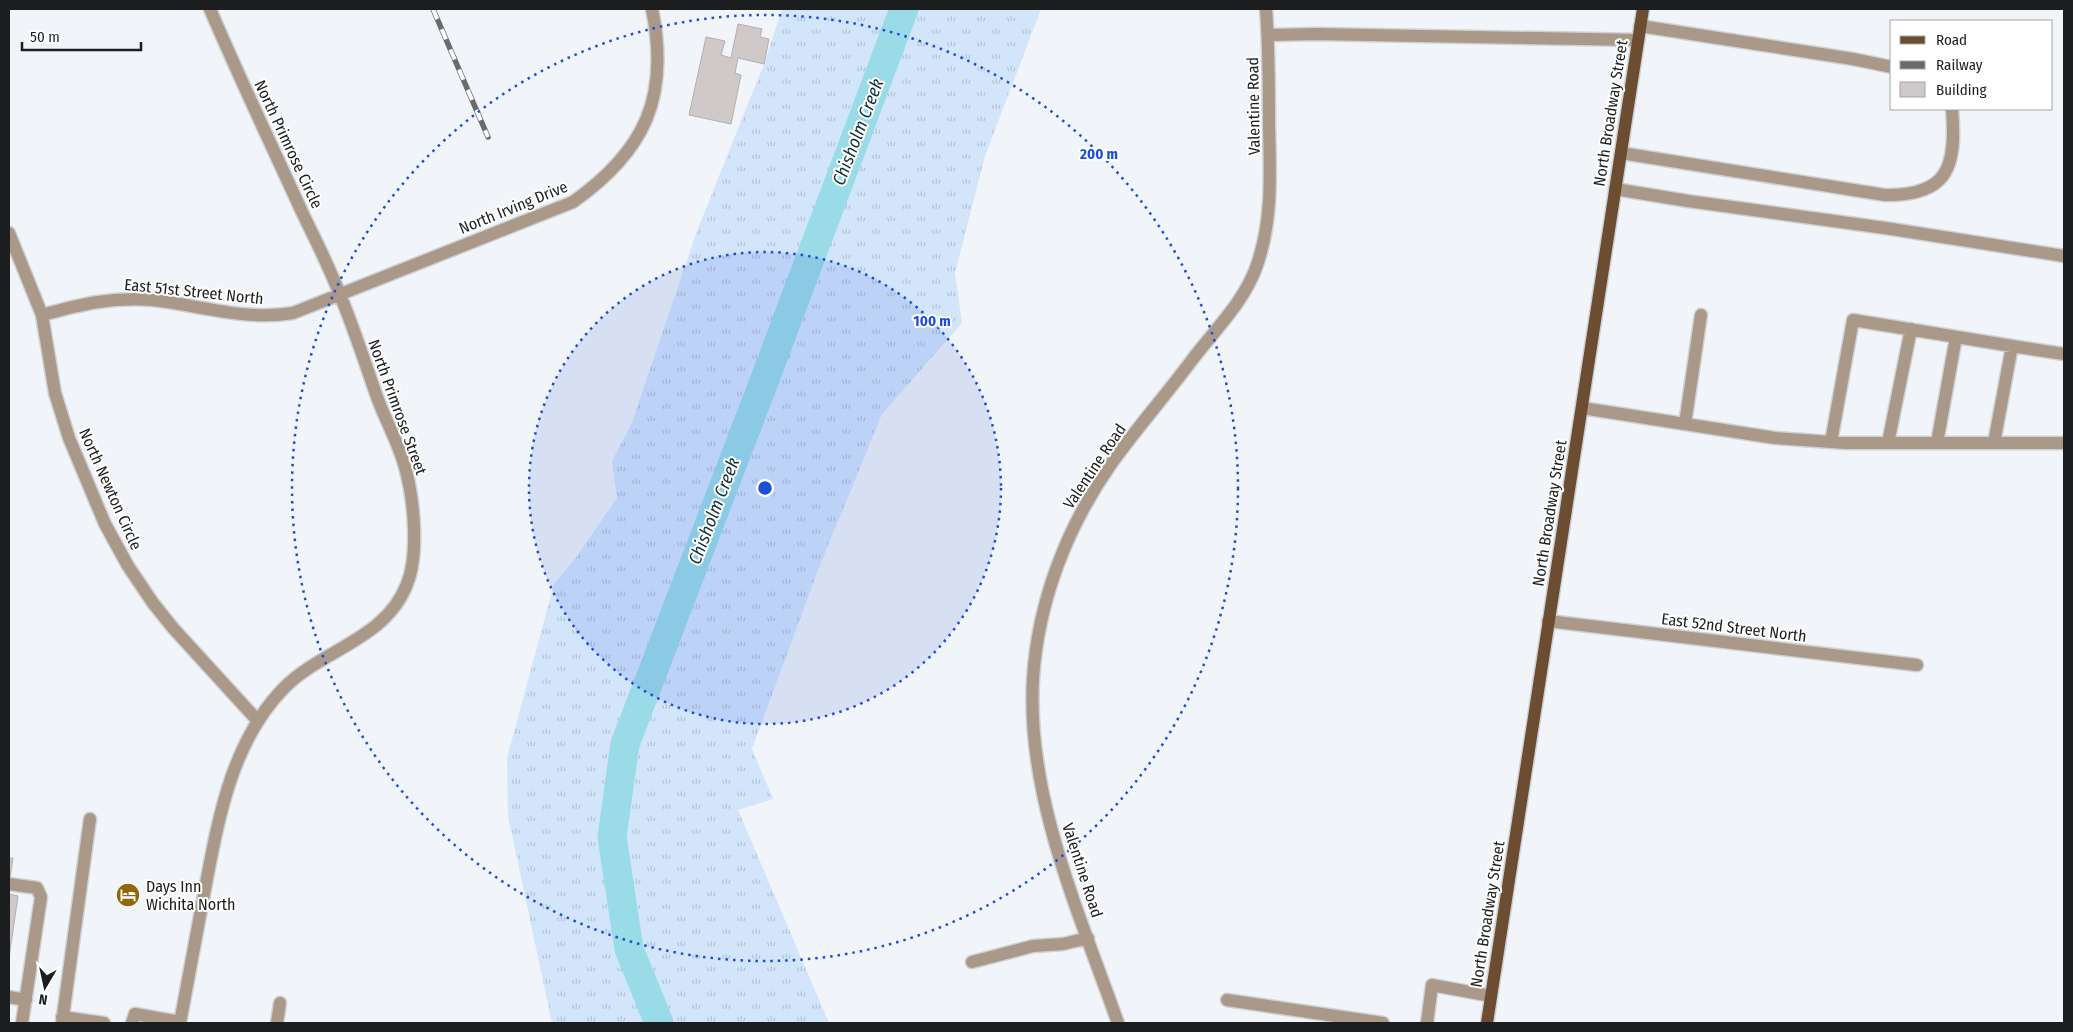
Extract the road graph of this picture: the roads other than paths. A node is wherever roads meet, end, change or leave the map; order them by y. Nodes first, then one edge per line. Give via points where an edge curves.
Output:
1 (210, 9) edge
2 (652, 9) edge
3 (1266, 9) edge
4 (1643, 9) edge
5 (1640, 26) junction
6 (1268, 35) junction
7 (1638, 40) junction
8 (1890, 67) edge
9 (1952, 110) edge
10 (1621, 152) junction
11 (1615, 189) junction
12 (9, 233) edge
13 (2064, 256) edge
14 (340, 293) junction
15 (42, 314) junction
16 (1701, 315) dead end
17 (1911, 329) junction
18 (1956, 337) junction
19 (2012, 346) junction
20 (2064, 354) edge
21 (1582, 408) junction
22 (1686, 424) junction
23 (1831, 442) junction
24 (1888, 443) junction
25 (1937, 443) junction
26 (1994, 443) junction
27 (2064, 443) edge
28 (1548, 621) junction
29 (1918, 665) dead end
30 (257, 720) junction
31 (90, 819) dead end
32 (9, 884) edge
33 (1088, 938) junction
34 (972, 962) dead end
35 (1491, 996) junction
36 (9, 997) edge
37 (26, 1000) junction
38 (1227, 1000) dead end
39 (280, 1003) dead end
40 (62, 1020) edge
41 (22, 1023) edge
42 (104, 1023) edge
43 (132, 1023) edge
44 (180, 1023) edge
45 (277, 1023) edge
46 (1118, 1023) edge
47 (1383, 1023) edge
48 (1427, 1023) edge
49 (1487, 1023) edge

1 - 14 street, North Primrose Circle
2 - 14 street, North Irving Drive via 658,52 652,106 631,149 600,182 573,202
3 - 6 street, Valentine Road
4 - 5 main road, North Broadway Street
5 - 7 main road, North Broadway Street
5 - 8 street
6 - 7 street
6 - 33 street, Valentine Road via 1271,202 1256,268 1236,302 1090,497 1057,564 1042,620 1033,677 1036,744 1054,840
7 - 10 main road, North Broadway Street
9 - 10 street via 1954,128 1947,170 1940,182 1905,195 1885,195
10 - 11 main road, North Broadway Street
11 - 13 street
11 - 21 main road, North Broadway Street
12 - 15 street, North Newton Circle
14 - 15 street, East 51st Street North via 274,316 234,314 130,299 105,299
14 - 30 street, North Primrose Street via 406,469 414,533 408,584 372,630 307,668 284,687
15 - 30 street, North Newton Circle via 58,402 69,438 105,524 153,603
16 - 22 street
17 - 18 street
17 - 23 street via 1853,320
17 - 24 street
18 - 19 street
18 - 25 street
19 - 20 street
19 - 26 street
21 - 22 street
21 - 28 main road, North Broadway Street
22 - 23 street via 1775,438
23 - 24 street
24 - 25 street
25 - 26 street
26 - 27 street
28 - 29 street, East 52nd Street North
28 - 35 main road, North Broadway Street
30 - 44 street, North Primrose Street via 239,756 222,808
31 - 40 street
32 - 37 street via 37,888 42,896
33 - 34 street via 1033,946
33 - 46 street, Valentine Road
35 - 48 street via 1432,984
35 - 49 main road, North Broadway Street
36 - 37 street
37 - 41 street
38 - 47 street
39 - 45 street
40 - 42 street
43 - 44 street via 135,1014

